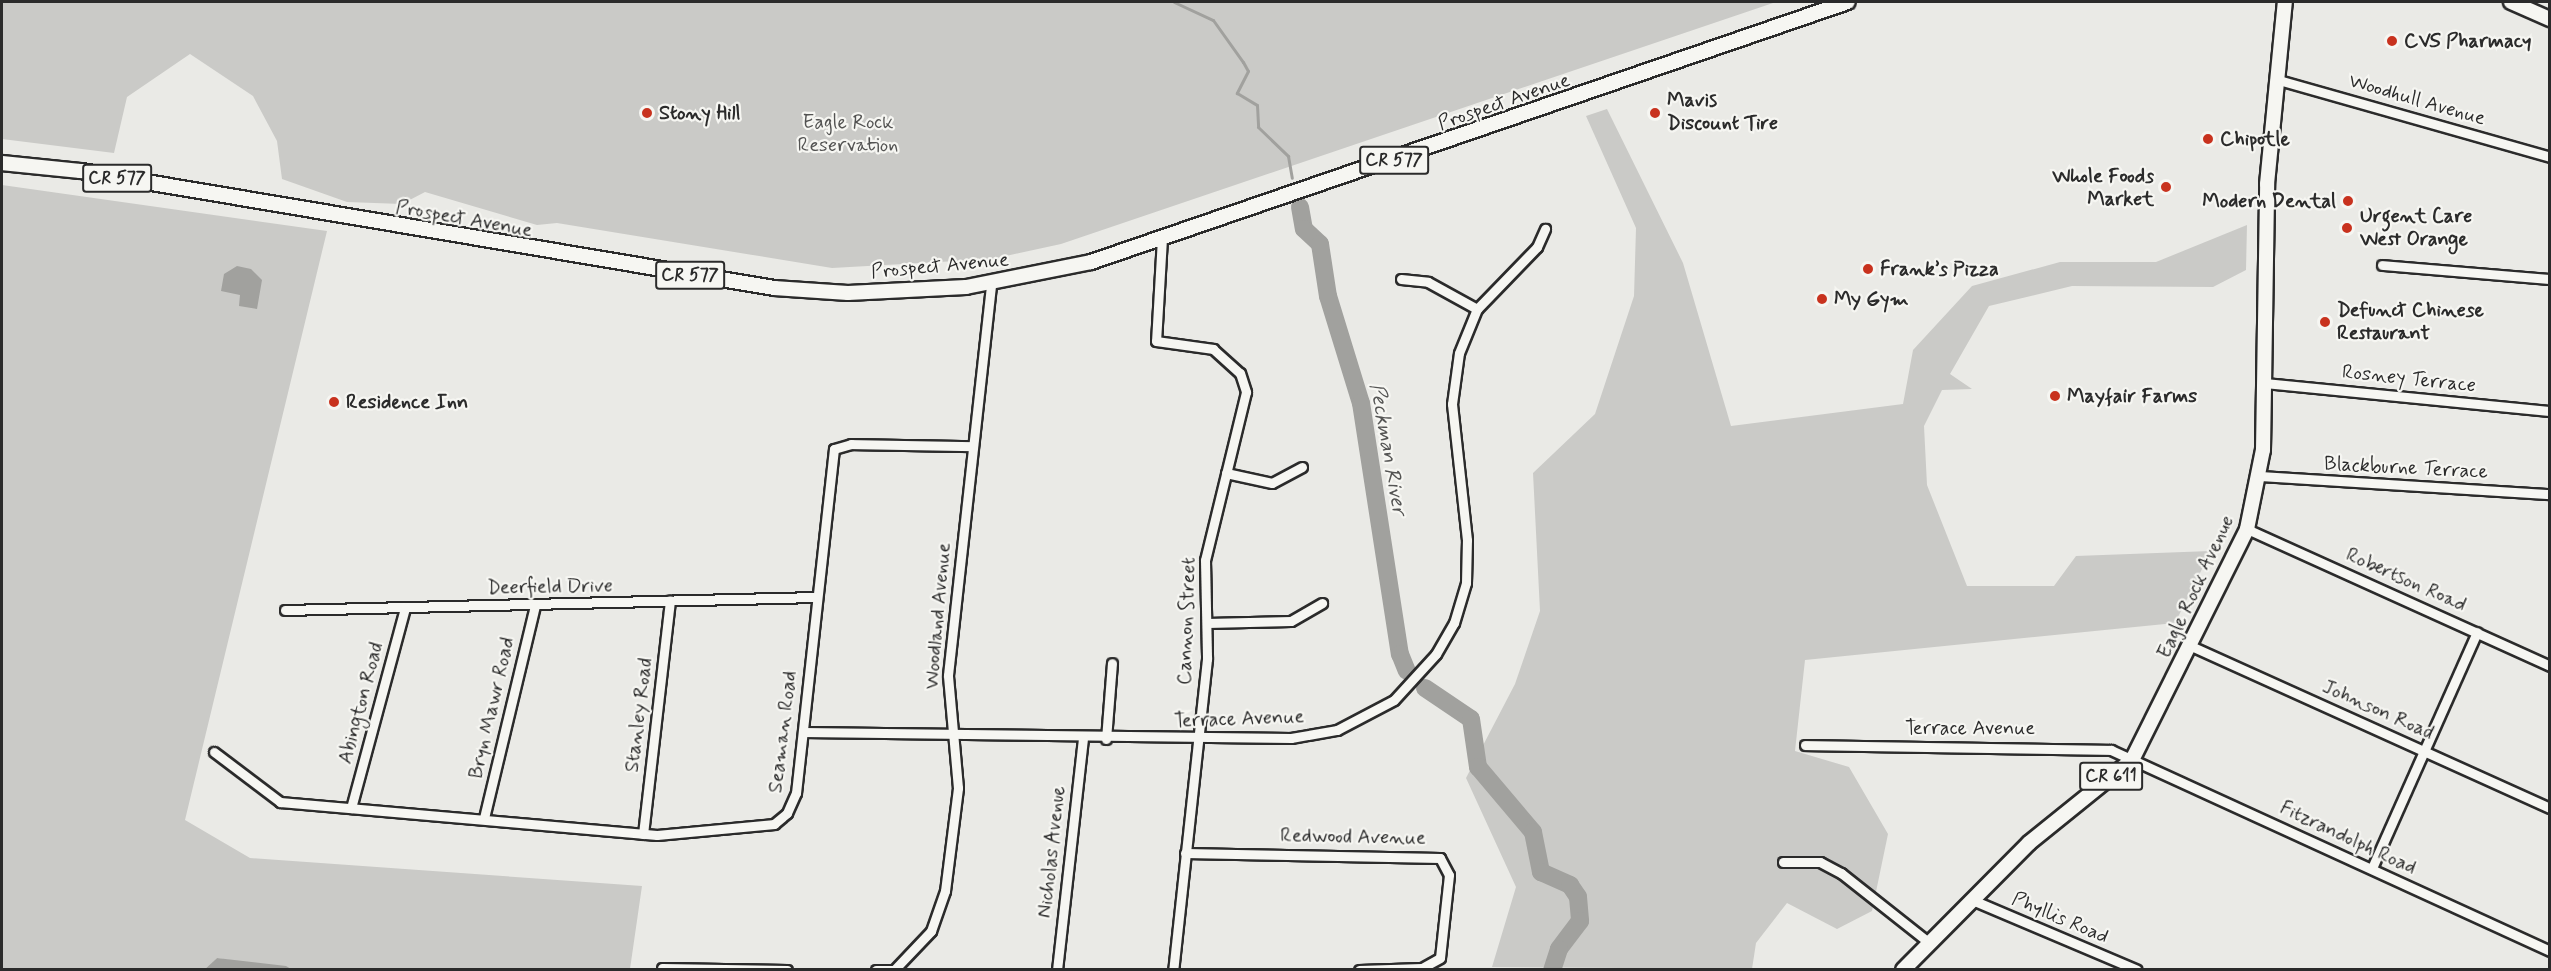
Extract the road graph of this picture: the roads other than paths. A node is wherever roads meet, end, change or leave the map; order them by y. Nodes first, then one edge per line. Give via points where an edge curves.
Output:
1 (1848, 2) edge
2 (2286, 2) edge
3 (2511, 2) edge
4 (2550, 19) edge
5 (2275, 79) junction
6 (2550, 158) edge
7 (2, 163) edge
8 (1545, 229) dead end
9 (1162, 238) junction
10 (2382, 265) dead end
11 (1401, 279) dead end
12 (2550, 279) edge
13 (991, 284) junction
14 (1477, 309) junction
15 (2264, 382) junction
16 (2550, 411) edge
17 (971, 446) junction
18 (1302, 467) dead end
19 (1226, 473) junction
20 (2260, 476) junction
21 (2550, 494) edge
22 (2247, 529) junction
23 (816, 597) junction
24 (670, 602) junction
25 (1322, 603) dead end
26 (535, 605) junction
27 (405, 608) junction
28 (285, 610) dead end
29 (1207, 623) junction
30 (2477, 632) junction
31 (2191, 646) junction
32 (1112, 663) dead end
33 (2550, 666) edge
34 (803, 732) junction
35 (954, 735) junction
36 (1083, 738) junction
37 (1106, 739) junction
38 (1199, 739) junction
39 (1805, 745) dead end
40 (2424, 751) junction
41 (214, 752) dead end
42 (2132, 760) junction
43 (351, 808) junction
44 (2550, 808) edge
45 (484, 818) junction
46 (643, 834) junction
47 (1185, 853) junction
48 (1783, 862) dead end
49 (2372, 868) junction
50 (1970, 899) junction
51 (1927, 941) junction
52 (2550, 951) edge
53 (662, 968) edge
54 (704, 969) edge
55 (787, 969) edge
56 (876, 969) edge
57 (895, 969) edge
58 (1057, 969) edge
59 (1173, 969) edge
60 (1359, 969) edge
61 (1903, 969) edge
62 (2137, 969) edge

1 - 9 main road, Prospect Avenue / CR 577
2 - 5 main road, Eagle Rock Avenue / CR 611
3 - 4 main road
5 - 6 street, Woodhull Avenue
5 - 15 main road, Eagle Rock Avenue / CR 611
7 - 13 main road, Prospect Avenue / CR 577 via 81,171 774,288 878,292
8 - 14 street, Terrace Avenue via 1537,246
9 - 13 main road, Prospect Avenue / CR 577 via 1091,262
9 - 19 street, Cannon Street via 1156,341 1213,349 1240,373 1244,410
10 - 12 street
11 - 14 street via 1428,282
13 - 17 street, Woodland Avenue
14 - 38 street, Terrace Avenue via 1459,353 1452,404 1467,540 1466,583 1436,654 1394,700 1337,730 1291,738
15 - 16 street, Rosney Terrace
15 - 20 main road, Eagle Rock Avenue / CR 611
17 - 23 street, Seaman Road via 851,444 834,449
17 - 35 street, Woodland Avenue via 948,675
18 - 19 street via 1272,483
19 - 29 street, Cannon Street via 1205,560
20 - 21 street, Blackburne Terrace
20 - 22 main road, Eagle Rock Avenue / CR 611
22 - 30 street, Robertson Road
22 - 31 main road, Eagle Rock Avenue / CR 611
23 - 24 street, Deerfield Drive
23 - 34 street, Seaman Road
24 - 26 street, Deerfield Drive
24 - 46 street, Stanley Road
25 - 29 street via 1291,621
26 - 27 street, Deerfield Drive
26 - 45 street, Bryn Mawr Road
27 - 28 street, Deerfield Drive
27 - 43 street, Abington Road
29 - 38 street, Cannon Street
30 - 33 street, Robertson Road
30 - 40 street
31 - 40 street, Johnson Road
31 - 42 main road, Eagle Rock Avenue / CR 611
32 - 37 street
34 - 35 street, Terrace Avenue
34 - 46 street, Seaman Road via 796,793 781,819 761,828
35 - 36 street, Terrace Avenue
35 - 57 street, Woodland Avenue via 958,788 940,913 917,949
36 - 37 street, Terrace Avenue
36 - 58 street, Nicholas Avenue
37 - 38 street, Terrace Avenue
38 - 47 street, Cannon Street
39 - 42 street, Terrace Avenue via 2099,747
40 - 44 street, Johnson Road
40 - 49 street
41 - 43 street, Seaman Road via 280,802
42 - 49 street, Fitzrandolph Road
42 - 50 main road, Eagle Rock Avenue / CR 611 via 2029,843
43 - 45 street, Seaman Road
45 - 46 street, Seaman Road
47 - 59 street, Cannon Street
47 - 60 street, Redwood Avenue via 1440,858 1449,875 1440,958 1422,968
48 - 51 street via 1820,862 1841,873
49 - 52 street, Fitzrandolph Road
50 - 51 main road, Eagle Rock Avenue / CR 611
50 - 62 street, Phyllis Road
51 - 61 main road, Eagle Rock Avenue / CR 611
53 - 54 street
54 - 55 street
56 - 57 street

